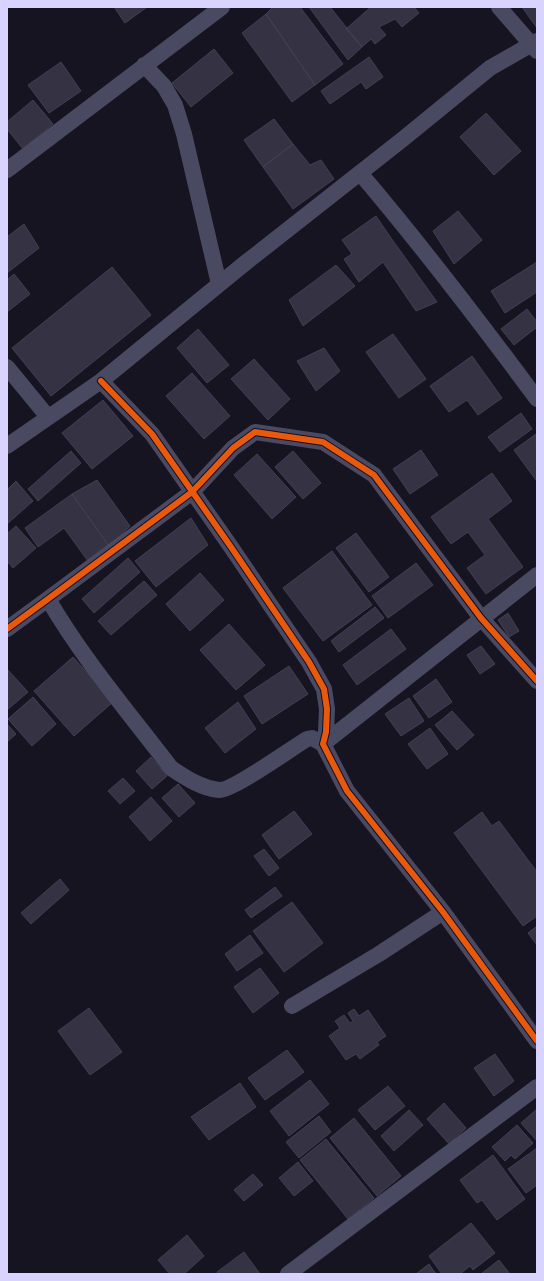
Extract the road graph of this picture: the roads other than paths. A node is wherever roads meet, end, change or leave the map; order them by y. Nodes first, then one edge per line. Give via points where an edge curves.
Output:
1 (222, 7) edge
2 (499, 7) edge
3 (535, 46) edge
4 (144, 65) junction
5 (7, 170) edge
6 (360, 173) junction
7 (219, 284) junction
8 (7, 367) edge
9 (101, 381) junction
10 (537, 399) edge
11 (48, 417) junction
12 (7, 446) edge
13 (192, 492) junction
14 (537, 575) edge
15 (48, 599) junction
16 (481, 618) junction
17 (7, 629) edge
18 (537, 681) edge
19 (323, 744) junction
20 (443, 912) junction
21 (292, 1006) dead end
22 (537, 1041) edge
23 (537, 1087) edge
24 (288, 1274) edge

1 - 4 street
2 - 3 street
3 - 6 street via 490,68
4 - 5 street
4 - 7 street via 164,86 175,105
6 - 7 street
6 - 10 street
7 - 9 street
8 - 11 street
9 - 11 street
9 - 13 street via 152,434
11 - 12 street
13 - 15 street
13 - 16 street via 233,448 256,432 323,442 374,475
13 - 19 street via 310,662 324,689 327,710
14 - 16 street
15 - 17 street
15 - 19 street via 61,622 171,768 188,779 206,788 221,790 245,779 307,739 312,738
16 - 18 street
16 - 19 street
19 - 20 street via 347,791
20 - 21 street
20 - 22 street
23 - 24 street

